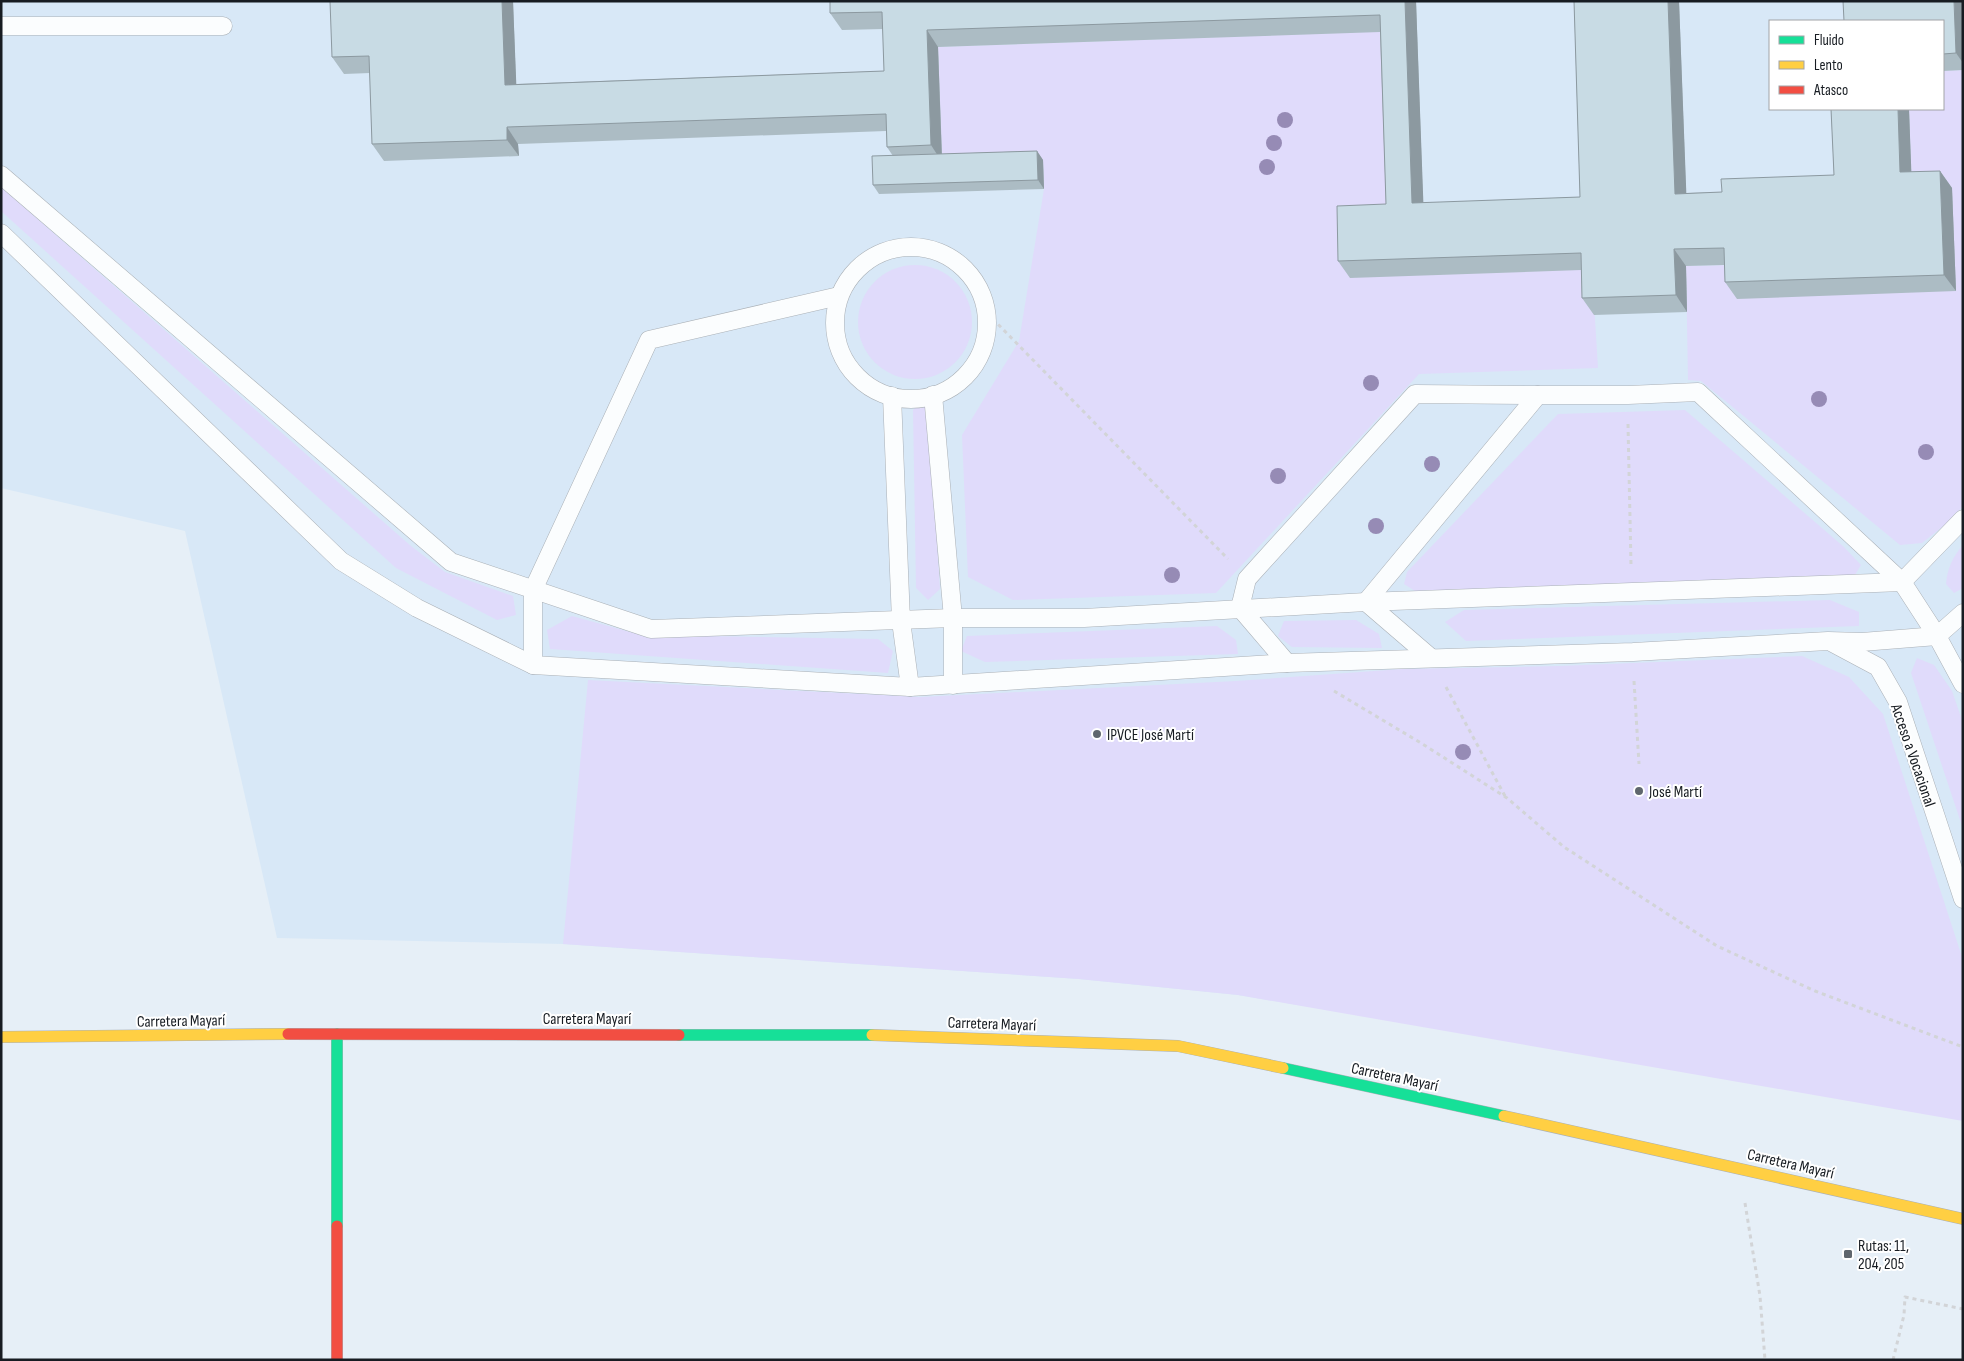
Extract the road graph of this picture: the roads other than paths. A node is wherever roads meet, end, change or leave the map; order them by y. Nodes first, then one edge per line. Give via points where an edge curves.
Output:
1 (1, 26) edge
2 (223, 26) dead end
3 (1, 175) edge
4 (1, 233) edge
5 (839, 296) junction
6 (933, 395) junction
7 (1538, 395) junction
8 (892, 396) junction
9 (1963, 519) edge
10 (1902, 582) junction
11 (533, 590) junction
12 (1366, 602) junction
13 (1240, 608) junction
14 (1963, 613) edge
15 (953, 618) junction
16 (901, 621) junction
17 (1937, 636) junction
18 (1828, 641) junction
19 (1430, 657) junction
20 (1287, 663) junction
21 (533, 665) junction
22 (1963, 684) edge
23 (953, 685) junction
24 (910, 687) junction
25 (1963, 899) edge
26 (336, 1034) junction
27 (1, 1038) edge
28 (1963, 1219) edge
29 (337, 1360) edge

1 - 2 lane
3 - 11 lane via 451,562
4 - 21 lane via 342,561 417,608
5 - 6 lane via 858,267 893,249 918,247 940,253 968,272 981,292 987,313 987,333 979,356 966,375
5 - 8 lane via 834,321 841,354 859,378
5 - 11 lane via 649,340
6 - 8 lane via 915,398
6 - 15 lane
7 - 10 lane via 1628,396 1698,392
7 - 12 lane
7 - 13 lane via 1415,394 1247,578
8 - 16 lane
9 - 10 lane
10 - 12 lane
10 - 17 lane
11 - 16 lane via 651,629
11 - 21 lane
12 - 13 lane
12 - 19 lane
13 - 15 lane via 1084,618
13 - 20 lane
14 - 17 lane
15 - 16 lane
15 - 23 lane
16 - 24 lane
17 - 18 lane via 1862,642
17 - 22 lane
18 - 19 lane via 1632,652
18 - 25 lane, Acceso a Vocacional via 1878,667 1898,702
19 - 20 lane
20 - 23 lane
21 - 24 lane
23 - 24 lane
26 - 27 main road, Carretera Mayarí
26 - 28 main road, Carretera Mayarí via 859,1035 1178,1046 1623,1141
26 - 29 main road

